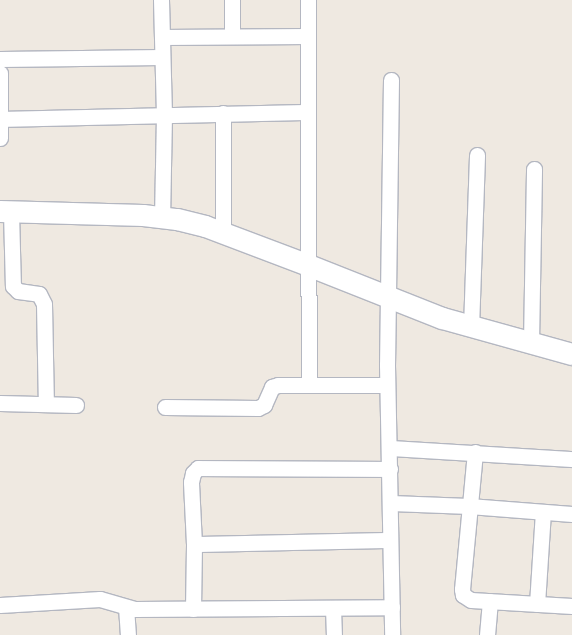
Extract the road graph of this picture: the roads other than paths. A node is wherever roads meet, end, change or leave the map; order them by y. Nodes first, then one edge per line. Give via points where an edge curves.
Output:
1 (161, 0) edge
2 (232, 0) edge
3 (308, 0) edge
4 (232, 36) junction
5 (308, 36) junction
6 (162, 37) junction
7 (162, 57) junction
8 (0, 59) edge
9 (0, 73) edge
10 (391, 80) dead end
11 (308, 112) junction
12 (223, 113) junction
13 (164, 115) junction
14 (0, 119) edge
15 (0, 138) edge
16 (477, 155) dead end
17 (534, 169) dead end
18 (6, 211) edge
19 (162, 216) junction
20 (223, 233) junction
21 (308, 264) junction
22 (7, 289) edge
23 (388, 298) junction
24 (472, 328) junction
25 (531, 343) junction
26 (572, 354) edge
27 (309, 384) junction
28 (387, 385) junction
29 (0, 403) edge
30 (46, 404) junction
31 (76, 405) dead end
32 (165, 407) dead end
33 (390, 448) junction
34 (475, 452) junction
35 (572, 459) edge
36 (390, 470) junction
37 (391, 503) junction
38 (469, 506) junction
39 (543, 512) junction
40 (572, 514) edge
41 (390, 540) junction
42 (194, 544) junction
43 (490, 601) junction
44 (537, 604) junction
45 (0, 605) edge
46 (572, 606) edge
47 (126, 607) junction
48 (392, 607) junction
49 (333, 608) junction
50 (193, 609) junction
51 (128, 635) edge
52 (334, 635) edge
53 (392, 635) edge
54 (488, 635) edge

1 - 6 street
2 - 4 street
3 - 5 street
4 - 5 street
4 - 6 street
5 - 11 street
6 - 7 street
7 - 8 street
7 - 13 street
9 - 14 street
10 - 23 street
11 - 12 street
11 - 21 street
12 - 13 street
12 - 20 street
13 - 14 street
13 - 19 street
14 - 15 street
16 - 24 street
17 - 25 street
18 - 19 street
18 - 22 street via 13,282
19 - 20 street
20 - 21 street
21 - 23 street
21 - 27 street
22 - 30 street via 39,294 44,304
23 - 24 street
23 - 28 street
24 - 25 street
25 - 26 street
27 - 28 street
27 - 32 street via 272,386 264,405 258,408
28 - 33 street
29 - 30 street
30 - 31 street
33 - 34 street
33 - 36 street
34 - 35 street
34 - 38 street
36 - 37 street
36 - 42 street via 198,468 191,482
37 - 38 street
37 - 41 street
38 - 39 street
38 - 43 street via 462,589 466,599
39 - 40 street
39 - 44 street
41 - 42 street
41 - 48 street
42 - 50 street
43 - 44 street
43 - 54 street
44 - 46 street
45 - 47 street via 100,599
47 - 50 street
47 - 51 street
48 - 49 street
48 - 53 street
49 - 50 street
49 - 52 street

